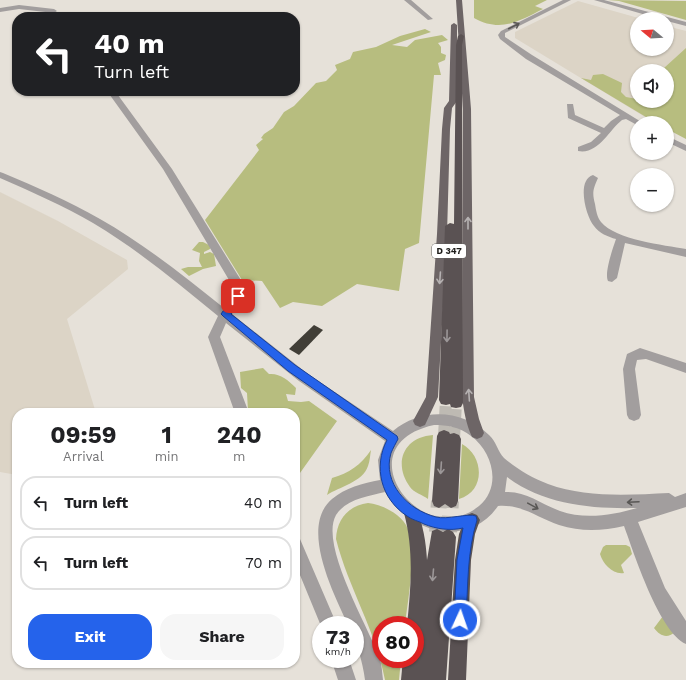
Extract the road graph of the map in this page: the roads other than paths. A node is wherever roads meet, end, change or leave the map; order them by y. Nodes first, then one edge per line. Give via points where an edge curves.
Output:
1 (407, 0) edge
2 (458, 0) edge
3 (568, 0) edge
4 (597, 0) edge
5 (0, 10) edge
6 (54, 11) edge
7 (641, 12) edge
8 (430, 19) dead end
9 (674, 21) edge
10 (686, 24) edge
11 (461, 36) junction
12 (115, 96) edge
13 (453, 101) junction
14 (570, 106) dead end
15 (626, 116) junction
16 (630, 118) edge
17 (606, 132) junction
18 (674, 142) edge
19 (686, 148) edge
20 (581, 149) dead end
21 (0, 175) edge
22 (593, 178) dead end
23 (621, 238) junction
24 (686, 253) edge
25 (612, 278) dead end
26 (226, 314) junction
27 (686, 368) edge
28 (240, 408) edge
29 (634, 415) dead end
30 (420, 421) junction
31 (477, 432) junction
32 (449, 437) tunnel mouth
33 (393, 439) junction
34 (498, 461) junction
35 (388, 485) junction
36 (496, 499) junction
37 (686, 500) edge
38 (445, 501) tunnel mouth
39 (411, 513) junction
40 (628, 517) junction
41 (465, 522) junction
42 (300, 556) edge
43 (325, 616) edge
44 (416, 616) edge
45 (686, 635) edge
46 (343, 668) edge
47 (411, 668) edge
48 (347, 680) edge
49 (374, 680) edge
50 (410, 680) edge
51 (424, 680) edge
52 (437, 680) edge
53 (457, 680) edge

1 - 8 street
2 - 11 main road
2 - 13 main road, D 347 via 453,39
15 -> 3 street via 529,57 506,42 501,35
4 - 7 street
5 - 6 street via 19,7
9 - 10 street
13 -> 11 highway, D 347 via 451,402 459,191
31 -> 11 main road via 468,397 467,109
12 - 26 street via 168,170 238,286 238,296
13 -> 30 main road via 448,108 446,129 432,397
14 - 17 street via 571,116
15 - 16 street
15 - 17 street via 620,117
17 - 20 street via 596,144
18 - 19 street
21 - 26 street via 64,203 111,230 150,256
22 - 23 street via 587,191 594,218 603,229
23 - 24 street
23 - 25 street
26 - 28 street via 214,337
26 - 33 street via 292,368
27 - 29 street via 647,354 640,353 631,357 629,369
30 - 31 street via 444,419 463,424
30 - 33 street via 405,428
31 - 34 street via 490,445
32 - 38 highway
33 - 35 street via 386,453 384,468
34 - 36 street via 501,474
37 -> 34 street via 627,502 582,499 534,486
35 - 39 street via 397,500
35 - 49 street via 353,494 339,502 329,511 326,523 326,544 334,573 371,659
36 -> 40 street via 522,499 547,514 584,523
36 - 41 street via 486,512
37 - 40 street
39 - 41 street via 426,520 448,524
39 - 44 highway via 420,552
40 - 45 street via 652,582
41 - 53 highway via 467,534 463,560
42 - 43 street
46 - 48 street
47 - 50 highway
52 -> 51 highway via 443,536

